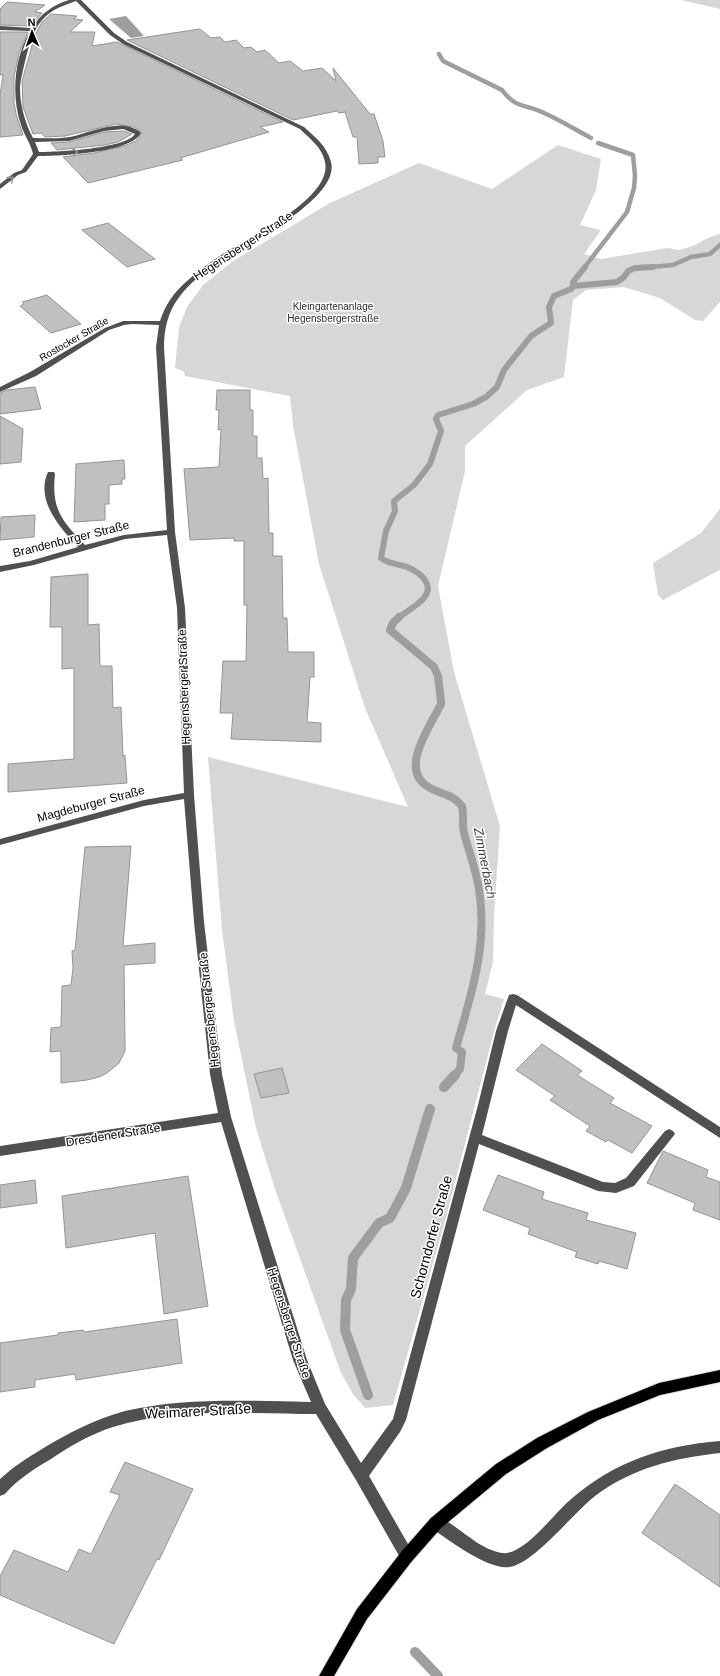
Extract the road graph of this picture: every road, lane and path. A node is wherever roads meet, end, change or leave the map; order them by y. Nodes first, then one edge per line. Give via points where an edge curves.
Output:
1 (74, 0) edge
2 (78, 0) edge
3 (0, 28) edge
4 (33, 30) junction
5 (31, 140) junction
6 (36, 154) junction
7 (0, 188) edge
8 (162, 323) junction
9 (0, 390) edge
10 (51, 474) dead end
11 (171, 532) junction
12 (83, 548) junction
13 (0, 569) edge
14 (189, 795) junction
15 (0, 842) edge
16 (225, 1117) junction
17 (720, 1133) edge
18 (669, 1134) dead end
19 (475, 1137) junction
20 (0, 1151) edge
21 (720, 1376) edge
22 (320, 1408) junction
23 (720, 1447) edge
24 (361, 1475) junction
25 (0, 1489) edge
26 (436, 1522) junction
27 (407, 1556) junction
28 (326, 1676) edge

1 - 4 street via 57,5
2 - 8 street, Hegensberger Straße via 112,34 126,43 302,128 318,140 329,164 324,184 313,198 284,220 203,270 173,300
3 - 4 street
4 - 5 street via 22,60 17,85 23,123
5 - 6 street
6 -> 5 street via 61,154 105,147 128,142 138,134 132,129 121,127 64,139
7 -> 6 street via 16,174 24,171
8 - 9 street, Rostocker Straße via 132,322 107,329 33,374
8 - 11 street, Hegensberger Straße via 160,346
10 - 12 street via 50,498 54,511
11 - 12 street, Brandenburger Straße via 124,537
11 - 14 street, Hegensberger Straße via 181,608
12 - 13 street, Brandenburger Straße
14 - 15 street, Magdeburger Straße via 144,803
14 - 16 street, Hegensberger Straße via 199,922 216,1074
16 - 20 street, Dresdener Straße
16 - 22 street, Hegensberger Straße via 300,1360
17 - 19 street, Schorndorfer Straße via 513,998
18 - 19 street via 630,1182 616,1188 602,1187
19 - 24 street, Schorndorfer Straße via 399,1420
21 - 26 main road via 660,1388 593,1416 542,1443 501,1469
22 - 24 street, Hegensberger Straße
22 - 25 street, Weimarer Straße via 193,1409 137,1415 76,1436 26,1467
23 - 26 street via 675,1452 647,1459 624,1469 573,1505 524,1554 510,1560 490,1557
24 - 27 street, Hegensberger Straße
26 - 27 main road
27 - 28 main road via 362,1614

